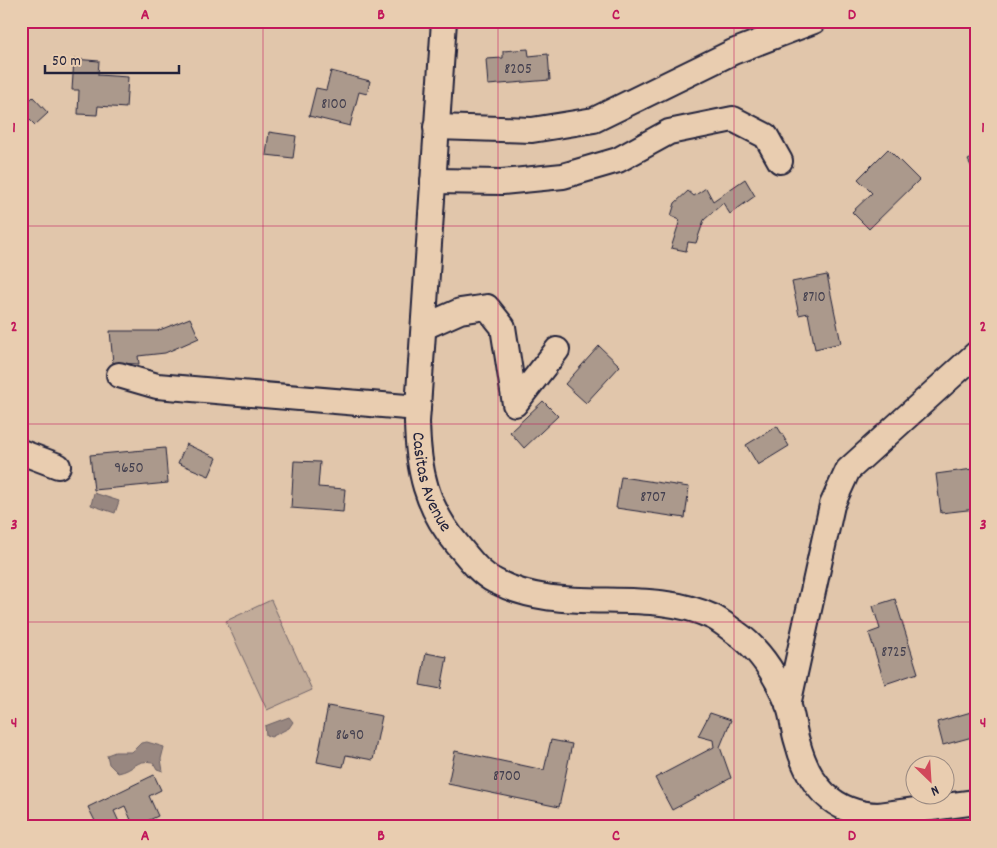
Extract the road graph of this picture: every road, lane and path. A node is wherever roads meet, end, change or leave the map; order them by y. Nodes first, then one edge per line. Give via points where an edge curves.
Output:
1 (444, 21) edge
2 (814, 21) edge
3 (436, 127) junction
4 (780, 161) dead end
5 (433, 181) junction
6 (424, 327) junction
7 (557, 350) dead end
8 (976, 354) edge
9 (119, 375) dead end
10 (418, 408) junction
11 (21, 452) edge
12 (58, 466) dead end
13 (788, 705) junction
14 (976, 802) edge

1 - 3 street, Casitas Avenue
2 - 3 street via 733,52 594,120 532,130
3 - 5 street, Casitas Avenue
4 - 5 street via 766,136 733,120 669,132 618,160 563,176 502,182
5 - 6 street, Casitas Avenue
6 - 7 street via 460,311 487,307 503,327 515,404
6 - 10 street, Casitas Avenue
8 - 13 street via 848,470 832,505
9 - 10 street via 157,386
10 - 13 street, Casitas Avenue via 418,458 431,505 444,529 478,568 494,581 528,594 666,605 714,618 738,634 756,652 777,679
11 - 12 street
13 - 14 street, Casitas Avenue via 802,757 818,790 847,809 879,815

